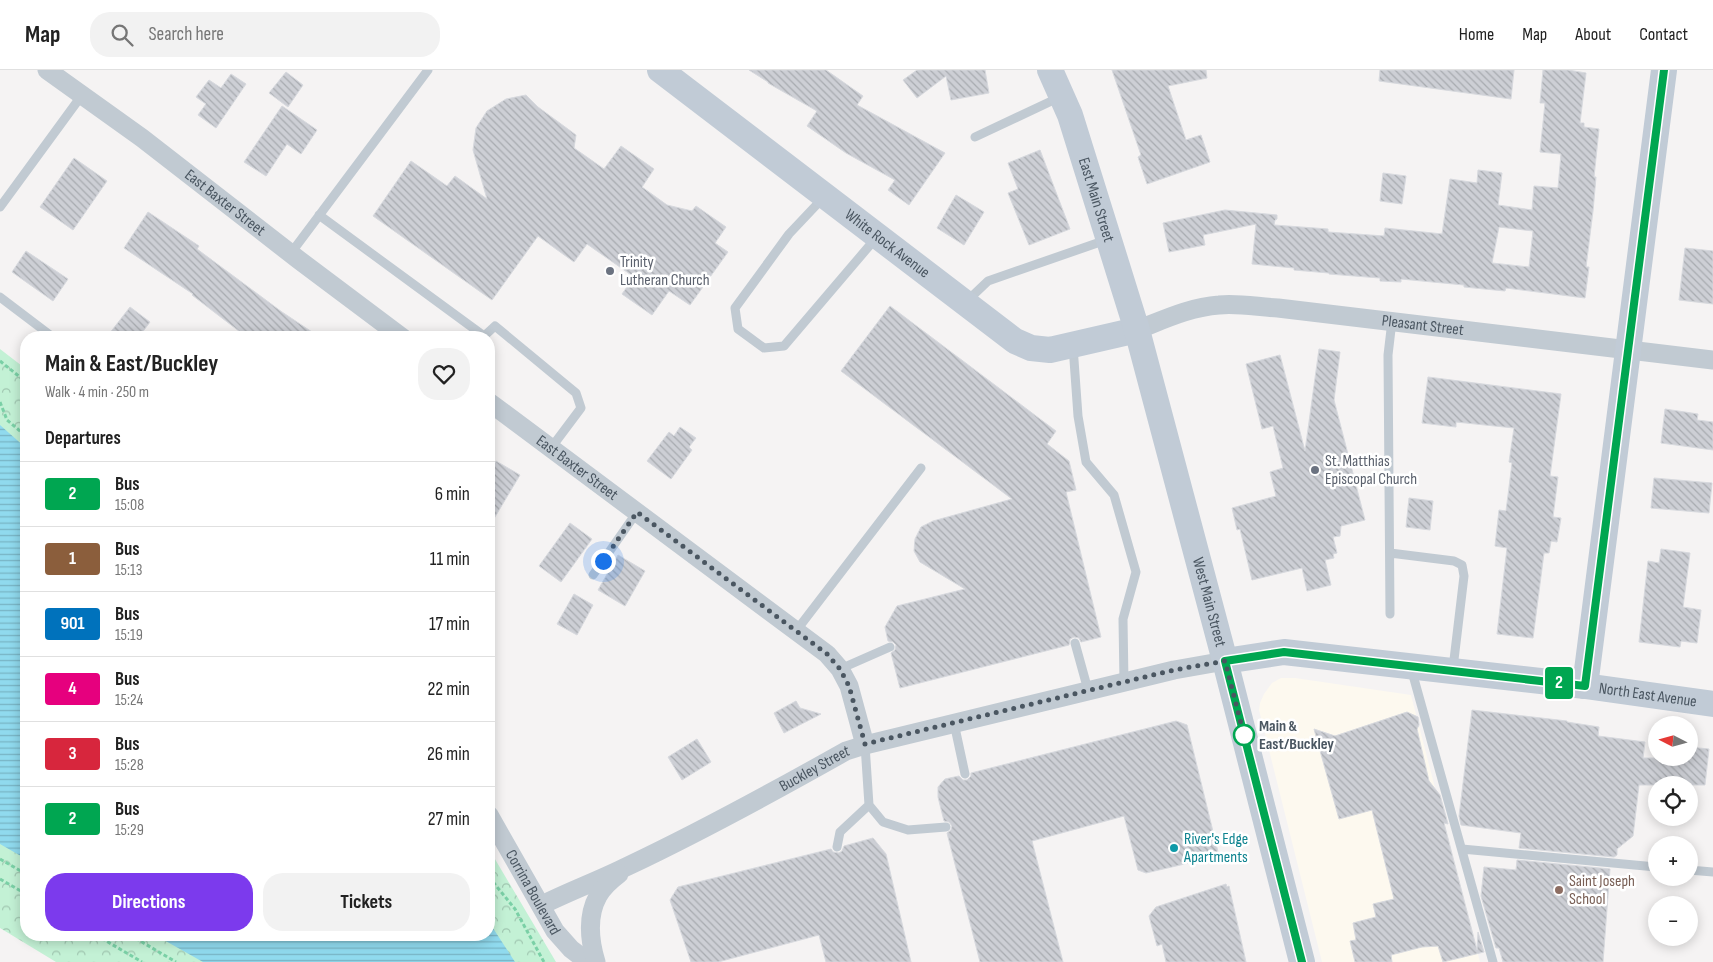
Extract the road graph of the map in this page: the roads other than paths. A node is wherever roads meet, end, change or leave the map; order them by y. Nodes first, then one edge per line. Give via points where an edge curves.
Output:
1 (46, 70) edge
2 (428, 70) edge
3 (660, 70) edge
4 (1050, 70) edge
5 (1664, 70) edge
6 (82, 95) junction
7 (1062, 96) junction
8 (975, 137) dead end
9 (825, 196) junction
10 (0, 207) edge
11 (319, 215) junction
12 (878, 236) junction
13 (1109, 240) junction
14 (291, 253) junction
15 (0, 297) edge
16 (965, 303) junction
17 (1392, 321) junction
18 (1137, 330) junction
19 (45, 331) edge
20 (394, 331) edge
21 (475, 331) edge
22 (490, 331) edge
23 (1073, 346) junction
24 (1628, 350) junction
25 (1713, 360) edge
26 (495, 406) edge
27 (551, 448) junction
28 (921, 468) dead end
29 (637, 512) junction
30 (1390, 553) junction
31 (593, 575) dead end
32 (1390, 614) dead end
33 (796, 631) junction
34 (1074, 643) dead end
35 (890, 647) dead end
36 (1225, 661) junction
37 (1411, 666) junction
38 (840, 669) junction
39 (1453, 671) junction
40 (1124, 682) junction
41 (1585, 686) junction
42 (1088, 690) junction
43 (1713, 704) edge
44 (954, 723) junction
45 (865, 744) junction
46 (965, 774) dead end
47 (869, 805) junction
48 (495, 825) edge
49 (946, 827) dead end
50 (837, 847) dead end
51 (1462, 849) junction
52 (1648, 866) edge
53 (628, 867) junction
54 (1698, 871) edge
55 (1713, 872) edge
56 (542, 905) junction
57 (588, 962) edge
58 (596, 962) edge
59 (1302, 962) edge
60 (1493, 962) edge

1 - 6 street, East Baxter Street
2 - 11 lane
3 - 9 main road, White Rock Avenue
4 - 7 main road, East Main Street
5 - 24 main road
6 - 10 lane
6 - 14 street, East Baxter Street
7 - 8 lane
7 - 13 main road, East Main Street
9 - 12 main road, White Rock Avenue
9 - 12 lane via 789,234 735,308 738,329 764,348 784,346
11 - 14 lane
11 - 21 lane
12 - 16 main road, White Rock Avenue
13 - 16 lane via 988,281
13 - 18 main road, East Main Street
14 - 20 street, East Baxter Street
15 - 19 lane
16 - 23 main road, White Rock Avenue via 1015,341 1031,348 1050,350
17 - 18 street, Pleasant Street via 1220,305 1198,308
17 - 24 street, Pleasant Street
17 - 30 lane via 1388,355
18 - 23 main road, White Rock Avenue
18 - 36 main road, West Main Street
22 - 27 lane via 495,326 576,394 581,408
23 - 40 lane via 1078,416 1086,462 1114,495 1136,572 1123,619
24 - 25 street, Pleasant Street
24 - 41 main road
26 - 27 street, East Baxter Street
27 - 29 street, East Baxter Street
28 - 33 lane
29 - 31 lane
29 - 33 street, East Baxter Street
30 - 32 lane
30 - 39 lane via 1454,561 1462,565 1464,576
33 - 38 street, East Baxter Street via 827,654
34 - 42 lane
35 - 38 lane
36 - 37 main road, North East Avenue via 1284,652
36 - 40 street, Buckley Street
36 - 59 main road, West Main Street
37 - 39 main road, North East Avenue
37 - 51 lane
38 - 45 street, East Baxter Street via 849,686
39 - 41 main road, North East Avenue
40 - 42 street, Buckley Street
41 - 43 main road, North East Avenue
42 - 44 street, Buckley Street
44 - 45 street, Buckley Street
44 - 46 lane
45 - 47 lane
45 - 53 street, Buckley Street via 846,751
47 - 49 lane via 883,822 908,830
47 - 50 lane via 840,832
48 - 56 street, Corrina Boulevard
51 - 52 lane
51 - 60 lane
53 - 56 street, Buckley Street
53 - 58 street via 609,882 593,910 591,937
54 - 55 lane
56 - 57 street, Corrina Boulevard via 556,931

